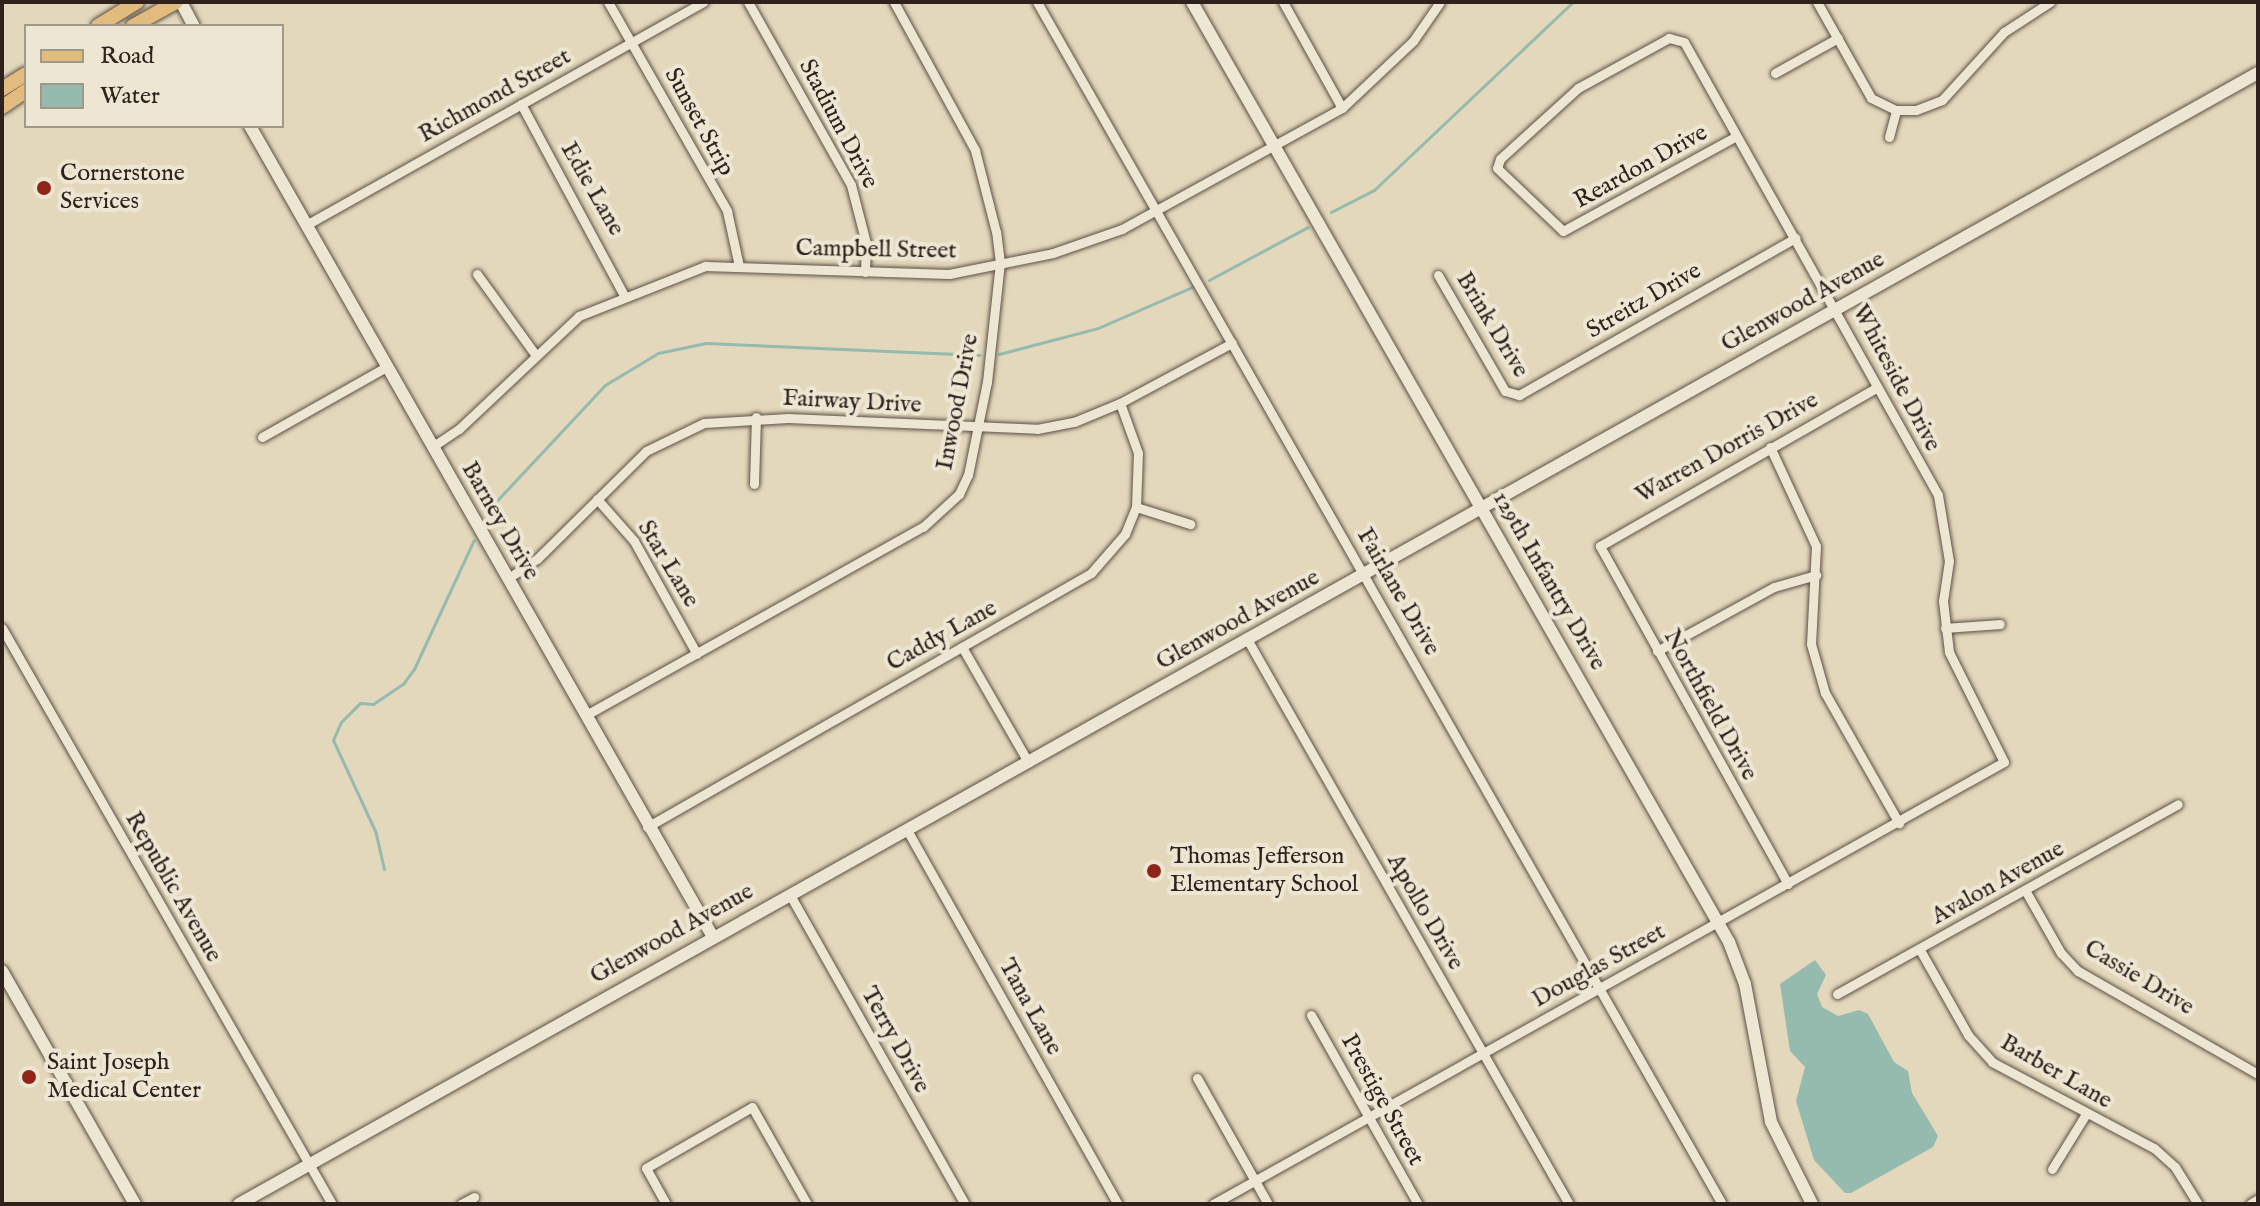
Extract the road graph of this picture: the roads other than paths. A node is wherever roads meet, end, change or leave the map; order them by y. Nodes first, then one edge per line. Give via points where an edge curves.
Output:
1 (137, 2) edge
2 (178, 2) edge
3 (608, 2) edge
4 (704, 2) edge
5 (748, 2) edge
6 (894, 2) edge
7 (1037, 2) edge
8 (1192, 2) edge
9 (1283, 2) edge
10 (1440, 2) edge
11 (1817, 2) edge
12 (2050, 2) edge
13 (101, 24) edge
14 (137, 24) edge
15 (193, 24) edge
16 (1838, 38) junction
17 (632, 43) junction
18 (1775, 73) dead end
19 (2258, 73) edge
20 (24, 75) edge
21 (2, 89) edge
22 (24, 92) edge
23 (521, 104) junction
24 (2, 107) edge
25 (1342, 108) junction
26 (1896, 110) junction
27 (251, 128) edge
28 (1735, 137) junction
29 (1889, 137) dead end
30 (1275, 145) junction
31 (1497, 168) joint
32 (1156, 210) junction
33 (306, 225) junction
34 (1795, 238) junction
35 (1000, 263) junction
36 (739, 266) junction
37 (865, 272) junction
38 (477, 274) dead end
39 (1438, 275) dead end
40 (625, 297) junction
41 (1837, 309) junction
42 (1232, 343) junction
43 (535, 354) junction
44 (386, 367) junction
45 (1876, 388) junction
46 (1512, 396) joint
47 (1120, 403) junction
48 (756, 417) junction
49 (978, 429) junction
50 (262, 437) dead end
51 (432, 447) junction
52 (1770, 447) junction
53 (754, 484) dead end
54 (597, 499) junction
55 (1482, 506) junction
56 (1136, 507) junction
57 (1190, 524) dead end
58 (1600, 546) joint
59 (1365, 574) junction
60 (1816, 575) junction
61 (507, 579) junction
62 (2000, 624) dead end
63 (2, 628) edge
64 (1945, 628) junction
65 (1247, 639) junction
66 (962, 647) junction
67 (1657, 651) junction
68 (697, 654) junction
69 (586, 715) junction
70 (1028, 762) junction
71 (2004, 762) joint
72 (2178, 804) dead end
73 (1899, 823) junction
74 (647, 827) junction
75 (907, 830) junction
76 (1788, 884) junction
77 (2025, 890) junction
78 (790, 895) junction
79 (1718, 922) junction
80 (713, 937) junction
81 (1920, 950) junction
82 (2, 971) edge
83 (1601, 989) junction
84 (1837, 994) dead end
85 (1311, 1015) dead end
86 (1482, 1052) junction
87 (2258, 1074) edge
88 (1197, 1078) dead end
89 (2086, 1114) junction
90 (1368, 1117) junction
91 (308, 1165) junction
92 (2052, 1169) dead end
93 (1254, 1181) junction
94 (474, 1197) dead end
95 (2258, 1199) edge
96 (135, 1204) edge
97 (239, 1204) edge
98 (332, 1204) edge
99 (461, 1204) edge
100 (666, 1204) edge
101 (807, 1204) edge
102 (965, 1204) edge
103 (1118, 1204) edge
104 (1213, 1204) edge
105 (1268, 1204) edge
106 (1418, 1204) edge
107 (1569, 1204) edge
108 (1722, 1204) edge
109 (1812, 1204) edge
110 (2198, 1204) edge
111 (2250, 1204) edge

1 - 13 main road
2 - 14 main road
2 - 15 street
3 - 17 street, Sunset Strip
4 - 17 street, Richmond Street
5 - 37 street, Stadium Drive via 851,185 866,243
6 - 35 street, Inwood Drive via 975,150
7 - 32 street, Fairlane Drive
8 - 30 street, 129th Infantry Drive
9 - 25 street
10 - 25 street, Campbell Street via 1413,41
11 - 16 street
12 - 26 street via 2004,32 1942,100 1916,110
16 - 18 street
16 - 26 street via 1871,98
17 - 23 street, Richmond Street
17 - 36 street, Sunset Strip via 727,211
19 - 41 street, Glenwood Avenue
20 - 21 main road
22 - 24 main road
23 - 33 street, Richmond Street
23 - 40 street, Edie Lane
25 - 30 street, Campbell Street
26 - 29 street
27 - 33 street, Barney Drive
28 - 31 street, Reardon Drive via 1563,231
28 - 31 street, Whiteside Drive via 1684,42 1676,37 1559,102
28 - 34 street, Whiteside Drive
30 - 32 street, Campbell Street
30 - 55 street, 129th Infantry Drive
32 - 35 street, Campbell Street via 1086,243
32 - 42 street, Fairlane Drive
33 - 44 street, Barney Drive
34 - 41 street, Whiteside Drive
34 - 46 street, Streitz Drive
35 - 37 street, Campbell Street via 949,274
35 - 49 street, Inwood Drive
36 - 37 street, Campbell Street
36 - 40 street, Campbell Street via 705,266
38 - 43 street
39 - 46 street, Brink Drive
40 - 43 street, Campbell Street via 579,316
41 - 45 street, Whiteside Drive
41 - 55 street, Glenwood Avenue
42 - 47 street, Fairway Drive
42 - 59 street, Fairlane Drive
43 - 51 street, Campbell Street via 459,429
44 - 50 street
44 - 51 street, Barney Drive
45 - 52 street, Warren Dorris Drive
45 - 64 street, Whiteside Drive via 1945,516
47 - 49 street, Fairway Drive via 1049,427
47 - 56 street, Caddy Lane via 1138,453
48 - 49 street, Fairway Drive
48 - 53 street
48 - 54 street, Fairway Drive via 728,418 674,435 646,451
49 - 68 street, Inwood Drive via 968,475 944,511
51 - 61 street, Barney Drive
52 - 58 street, Warren Dorris Drive
52 - 60 street via 1809,523
54 - 61 street, Fairway Drive via 537,559
54 - 68 street, Star Lane via 634,541
55 - 59 street, Glenwood Avenue
55 - 79 street, 129th Infantry Drive
56 - 57 street
56 - 66 street, Caddy Lane via 1125,534 1091,573
58 - 67 street, Northfield Drive
59 - 65 street, Glenwood Avenue
59 - 83 street, Fairlane Drive
60 - 67 street via 1774,587
60 - 73 street via 1811,644 1815,665 1825,693
61 - 69 street, Barney Drive
62 - 64 street
63 - 91 street, Republic Avenue
64 - 71 street, Whiteside Drive via 1958,679
65 - 70 street, Glenwood Avenue
65 - 86 street, Apollo Drive
66 - 70 street
66 - 74 street, Caddy Lane
67 - 76 street, Northfield Drive
68 - 69 street, Inwood Drive
69 - 74 street, Barney Drive
70 - 75 street, Glenwood Avenue
71 - 73 street, Douglas Street
72 - 77 street, Avalon Avenue
73 - 76 street, Douglas Street
74 - 80 street, Barney Drive
75 - 78 street, Glenwood Avenue
75 - 103 street, Tana Lane
76 - 79 street, Douglas Street
77 - 81 street, Avalon Avenue
77 - 87 street, Cassie Drive via 2061,953 2078,971
78 - 80 street, Glenwood Avenue
78 - 102 street, Terry Drive
79 - 83 street, Douglas Street
79 - 109 street, 129th Infantry Drive via 1745,984 1771,1122
80 - 91 street, Glenwood Avenue
81 - 84 street, Avalon Avenue
81 - 89 street, Barber Lane via 1968,1035 1992,1062
82 - 96 street
83 - 86 street, Douglas Street
83 - 108 street, Fairlane Drive
85 - 90 street, Prestige Street
86 - 90 street, Douglas Street
86 - 107 street, Apollo Drive
88 - 93 street
89 - 92 street
89 - 110 street, Barber Lane via 2154,1148 2175,1167
90 - 93 street, Douglas Street
90 - 106 street, Prestige Street
91 - 97 street, Glenwood Avenue
91 - 98 street, Republic Avenue
93 - 104 street, Douglas Street
93 - 105 street
94 - 99 street
95 - 111 street
100 - 101 street via 646,1168 752,1107

